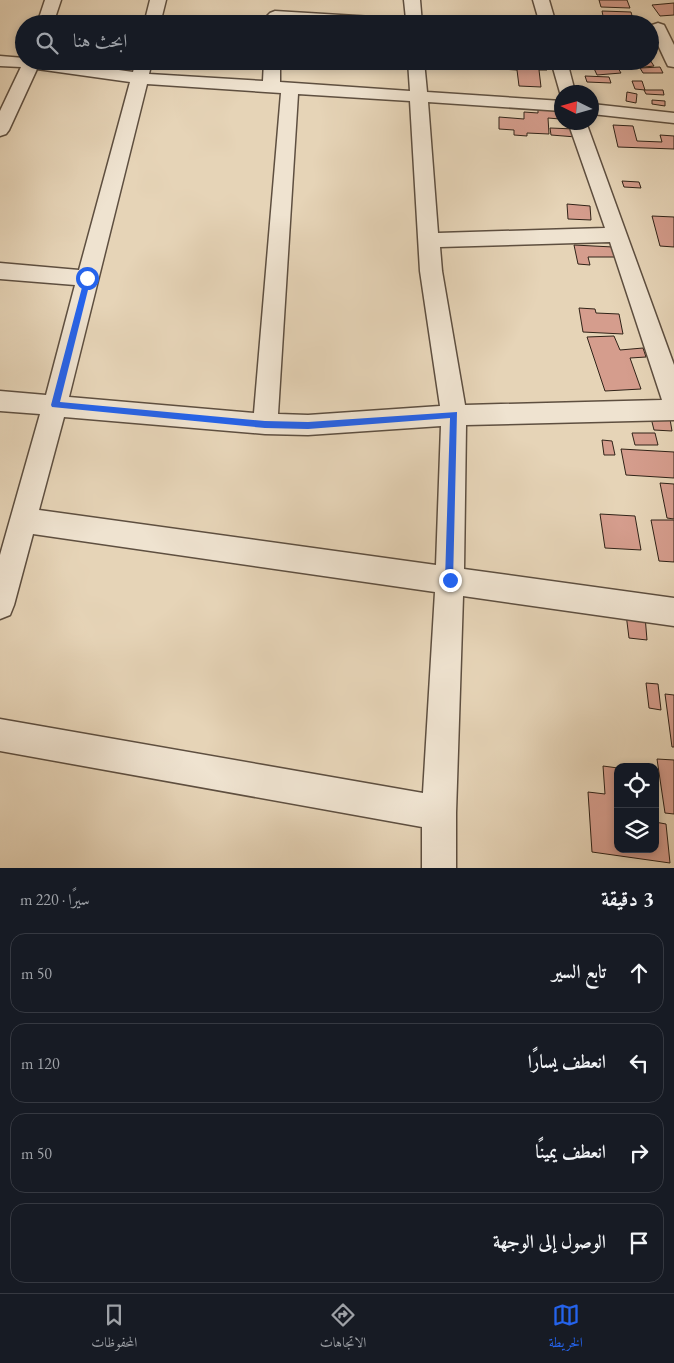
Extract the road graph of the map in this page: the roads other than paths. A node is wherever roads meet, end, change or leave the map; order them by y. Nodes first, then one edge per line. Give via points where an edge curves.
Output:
1 (53, 0) edge
2 (158, 0) edge
3 (275, 0) edge
4 (341, 0) edge
5 (412, 0) edge
6 (541, 0) edge
7 (48, 15) edge
8 (154, 15) edge
9 (275, 15) edge
10 (342, 15) edge
11 (413, 15) edge
12 (545, 15) edge
13 (661, 28) edge
14 (0, 61) edge
15 (15, 61) edge
16 (674, 62) edge
17 (28, 70) edge
18 (142, 70) edge
19 (150, 70) edge
20 (275, 70) edge
21 (416, 70) edge
22 (561, 70) edge
23 (565, 85) edge
24 (280, 87) junction
25 (417, 96) junction
26 (554, 105) edge
27 (599, 110) edge
28 (674, 118) edge
29 (0, 130) edge
30 (580, 130) edge
31 (618, 235) junction
32 (429, 240) junction
33 (0, 271) edge
34 (87, 278) junction
35 (674, 400) edge
36 (0, 401) edge
37 (55, 405) junction
38 (454, 414) junction
39 (265, 424) junction
40 (24, 520) junction
41 (450, 580) junction
42 (0, 605) edge
43 (674, 612) edge
44 (0, 735) edge
45 (440, 812) junction
46 (439, 868) edge

1 - 7 street
2 - 8 street
3 - 9 street
4 - 10 street
5 - 11 street
6 - 12 street
13 - 16 street
14 - 15 street
17 - 29 street
18 - 34 street
19 - 24 street
20 - 24 street
21 - 25 street
22 - 23 street
24 - 25 street
24 - 39 street
25 - 26 street
25 - 32 street
27 - 28 street
30 - 31 street
31 - 32 street
31 - 35 street
32 - 38 street
33 - 34 street
34 - 37 street
35 - 38 street
36 - 37 street
37 - 39 street
37 - 40 street
38 - 39 street via 308,425
38 - 41 street
40 - 41 street
40 - 42 street
41 - 43 street
41 - 45 street
44 - 45 street
45 - 46 street

